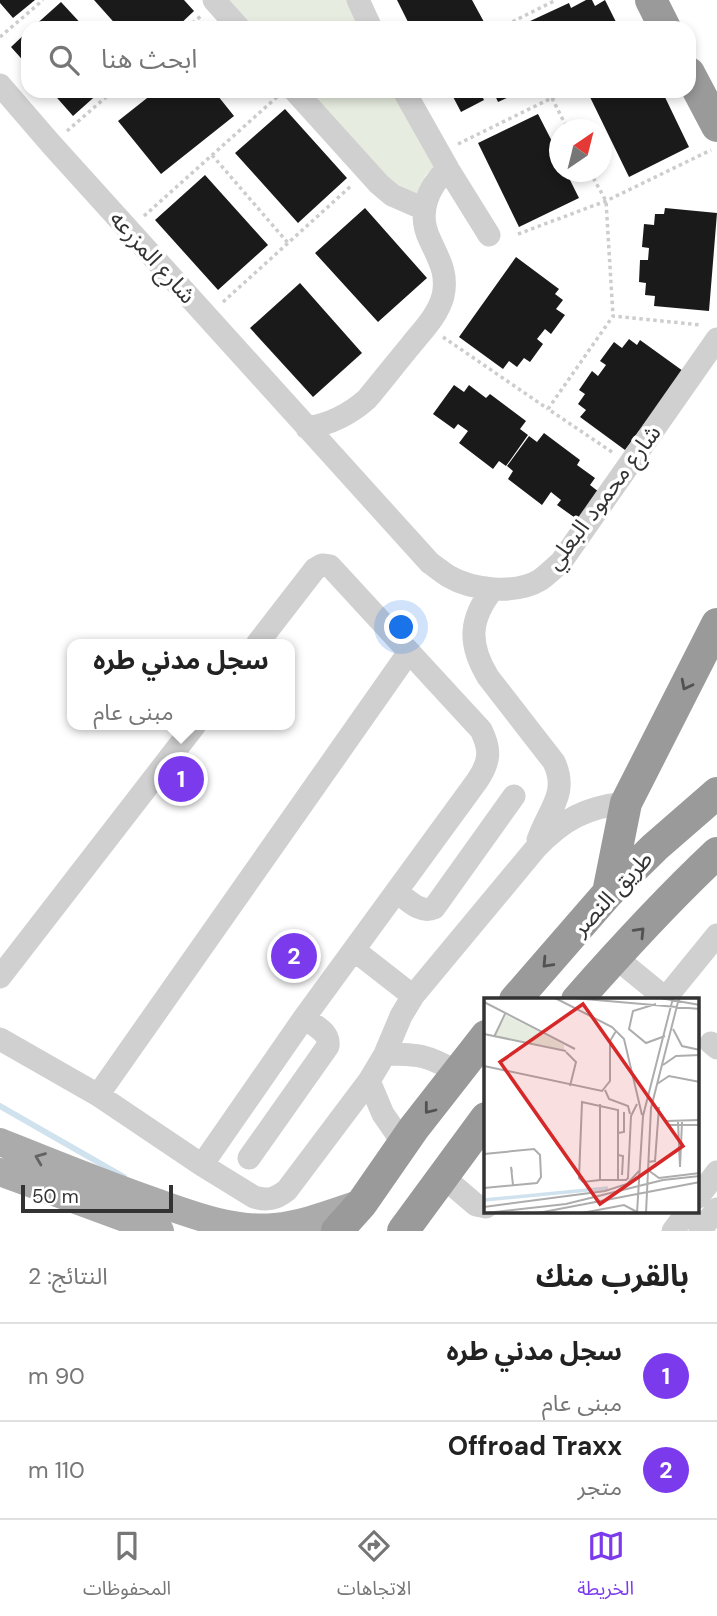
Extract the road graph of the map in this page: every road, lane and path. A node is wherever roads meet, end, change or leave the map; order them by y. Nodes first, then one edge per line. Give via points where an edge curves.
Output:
1 (43, 0) edge
2 (214, 0) edge
3 (358, 0) edge
4 (556, 0) edge
5 (650, 0) edge
6 (233, 21) edge
7 (368, 21) edge
8 (514, 21) edge
9 (661, 21) edge
10 (0, 37) edge
11 (0, 85) edge
12 (696, 90) edge
13 (105, 98) edge
14 (276, 98) edge
15 (301, 98) edge
16 (408, 98) edge
17 (552, 98) joint
18 (562, 119) edge
19 (715, 137) edge
20 (51, 145) junction
21 (212, 155) junction
22 (444, 161) junction
23 (366, 172) junction
24 (596, 182) edge
25 (606, 201) junction
26 (425, 209) junction
27 (128, 230) junction
28 (518, 234) dead end
29 (489, 235) dead end
30 (288, 243) junction
31 (612, 316) junction
32 (207, 317) junction
33 (426, 326) junction
34 (710, 332) edge
35 (548, 409) junction
36 (307, 428) junction
37 (631, 465) junction
38 (493, 589) junction
39 (717, 624) edge
40 (261, 639) edge
41 (409, 652) junction
42 (191, 730) edge
43 (717, 793) edge
44 (514, 796) dead end
45 (626, 803) junction
46 (536, 848) junction
47 (717, 853) edge
48 (397, 892) junction
49 (608, 893) junction
50 (717, 935) edge
51 (354, 950) junction
52 (615, 957) junction
53 (0, 977) edge
54 (413, 996) junction
55 (517, 998) edge
56 (579, 998) edge
57 (664, 998) edge
58 (666, 998) edge
59 (304, 1018) junction
60 (484, 1038) edge
61 (0, 1039) edge
62 (385, 1054) junction
63 (457, 1072) junction
64 (369, 1081) junction
65 (97, 1095) junction
66 (484, 1121) edge
67 (0, 1142) edge
68 (403, 1143) junction
69 (249, 1158) dead end
70 (202, 1166) junction
71 (0, 1172) edge
72 (717, 1172) edge
73 (442, 1176) junction
74 (88, 1178) junction
75 (700, 1194) edge
76 (362, 1203) junction
77 (484, 1207) edge
78 (717, 1209) edge
79 (686, 1214) edge
80 (411, 1226) edge
81 (99, 1231) edge
82 (160, 1231) edge
83 (337, 1231) edge
84 (673, 1231) edge
85 (700, 1231) edge

1 - 10 path
2 - 6 street
3 - 7 street
4 - 8 path
5 - 9 highway
11 - 20 street, شارع المزرعه
12 - 19 highway
13 - 20 path
14 - 21 path
15 - 23 street
16 - 22 street
17 - 18 path
17 - 22 path
19 - 25 path
20 - 27 street, شارع المزرعه
21 - 27 path
21 - 30 path
22 - 26 street
22 - 29 street
23 - 26 street via 392,195
23 - 30 path
24 - 25 path
25 - 28 path
25 - 31 path
26 - 33 street via 426,231 444,276 442,299
27 - 32 street, شارع المزرعه
30 - 32 path
31 - 34 path
31 - 35 path
32 - 36 street, شارع المزرعه
33 - 35 path
33 - 36 street via 356,410 331,423
34 - 37 street, شارع محمود البعلي
35 - 37 path
36 - 38 street, شارع محمود البعلي via 430,563 470,586
37 - 38 street, شارع محمود البعلي via 561,562 538,581
38 - 46 street via 476,616 474,648 479,663 554,762 560,779 558,799
39 -> 45 highway
40 - 41 street via 322,565 330,566
41 - 48 street via 481,730 488,756 477,781
41 - 65 street
42 - 53 street
43 - 49 highway, طريق النصر
44 - 48 street via 434,908 421,909
45 - 46 street via 586,811 550,833
45 - 49 highway
46 - 54 street
52 -> 47 highway, طريق النصر
48 - 51 street
49 -> 55 highway, طريق النصر
50 - 58 street
51 - 54 street
51 - 59 street
52 - 56 highway, طريق النصر
52 - 57 street
54 - 62 street
59 - 69 street via 325,1033 328,1046
59 - 70 street
60 - 63 highway
61 - 65 street
62 - 63 street via 426,1057
62 - 64 street
63 -> 68 highway
64 - 68 street via 383,1114
64 - 70 street via 280,1196 254,1197
65 - 70 street
66 - 73 highway
74 -> 67 main road
68 - 76 highway
71 - 82 main road
72 - 75 street
73 - 77 street
73 - 80 highway
74 - 76 main road via 196,1215 244,1226 298,1223
74 - 81 main road via 100,1207
76 - 83 highway
78 - 85 street
79 - 84 street

